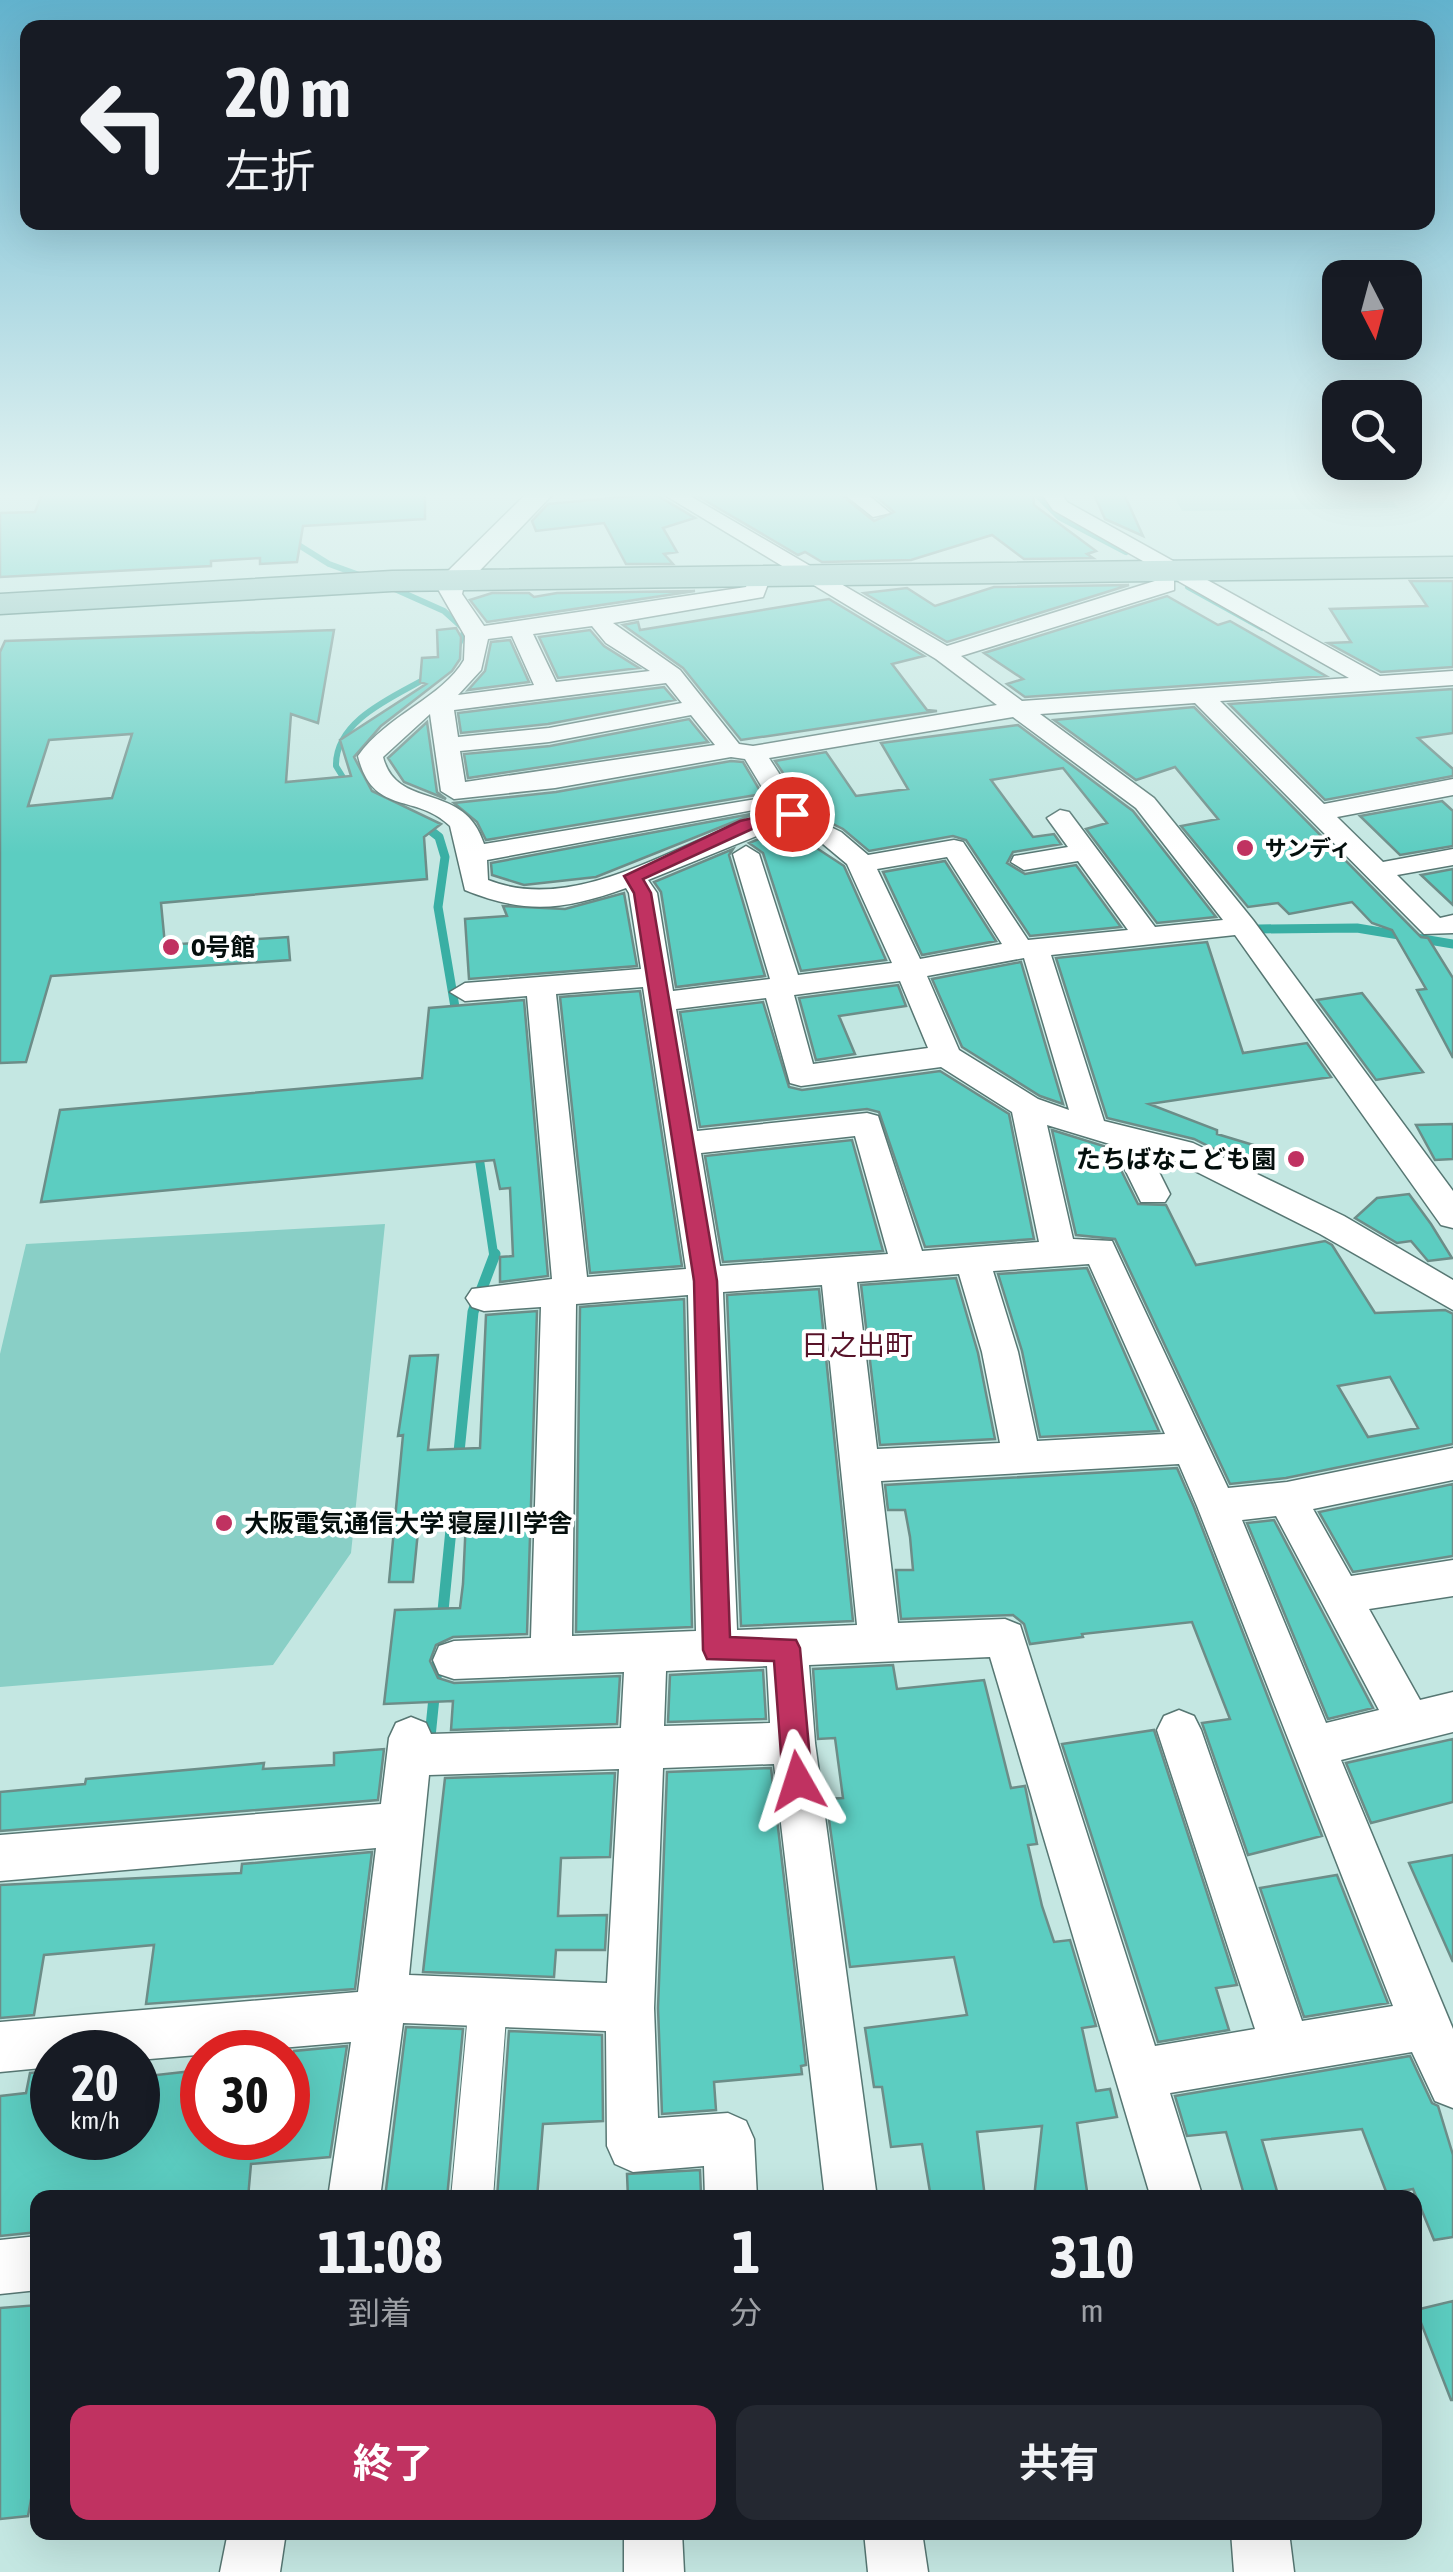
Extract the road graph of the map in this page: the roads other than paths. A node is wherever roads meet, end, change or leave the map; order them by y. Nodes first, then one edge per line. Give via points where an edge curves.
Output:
1 (462, 614) edge
2 (631, 614) edge
3 (868, 614) edge
4 (1051, 614) edge
5 (1244, 614) edge
6 (598, 620) junction
7 (520, 628) junction
8 (474, 634) junction
9 (944, 654) junction
10 (672, 675) junction
11 (1453, 678) edge
12 (1374, 682) junction
13 (548, 690) junction
14 (1199, 694) junction
15 (436, 704) junction
16 (698, 707) junction
17 (1022, 708) junction
18 (448, 745) junction
19 (742, 752) junction
20 (1453, 787) edge
21 (788, 807) junction
22 (1318, 813) junction
23 (1060, 818) dead end
24 (1086, 852) junction
25 (474, 854) junction
26 (746, 854) dead end
27 (1453, 856) edge
28 (1024, 862) dead end
29 (860, 864) junction
30 (1377, 871) junction
31 (632, 876) junction
32 (1453, 924) edge
33 (1243, 926) junction
34 (1148, 937) junction
35 (1028, 949) junction
36 (911, 970) junction
37 (541, 988) junction
38 (783, 988) junction
39 (659, 990) junction
40 (465, 992) dead end
41 (946, 1056) junction
42 (1027, 1107) junction
43 (1091, 1129) junction
44 (1126, 1139) junction
45 (684, 1144) junction
46 (1438, 1174) edge
47 (1153, 1194) dead end
48 (1453, 1216) edge
49 (1059, 1254) junction
50 (972, 1260) junction
51 (909, 1265) junction
52 (838, 1270) junction
53 (705, 1281) junction
54 (565, 1291) junction
55 (1453, 1297) edge
56 (484, 1298) dead end
57 (1191, 1448) junction
58 (1022, 1458) junction
59 (1453, 1464) edge
60 (863, 1466) junction
61 (1287, 1498) junction
62 (1217, 1506) junction
63 (1453, 1578) edge
64 (1340, 1596) junction
65 (880, 1646) junction
66 (787, 1648) junction
67 (717, 1650) junction
68 (646, 1652) junction
69 (551, 1655) junction
70 (454, 1660) dead end
71 (1453, 1712) edge
72 (1409, 1723) junction
73 (1179, 1730) dead end
74 (793, 1743) junction
75 (1315, 1746) junction
76 (641, 1748) junction
77 (401, 1824) junction
78 (0, 1858) edge
79 (395, 2003) junction
80 (488, 2003) junction
81 (630, 2008) junction
82 (1425, 2025) junction
83 (0, 2047) edge
84 (1286, 2048) junction
85 (1137, 2074) junction
86 (1453, 2083) edge
87 (356, 2190) edge
88 (473, 2190) edge
89 (731, 2190) edge
90 (850, 2190) edge
91 (1175, 2190) edge
92 (30, 2263) edge
93 (0, 2267) edge
94 (256, 2540) edge
95 (653, 2540) edge
96 (894, 2540) edge
97 (1261, 2540) edge
98 (250, 2572) edge
99 (654, 2572) edge
100 (898, 2572) edge
101 (1264, 2572) edge

1 - 8 street
2 - 6 street
3 - 9 street
4 - 9 street
5 - 12 street
6 - 7 street
6 - 10 street
7 - 8 street
7 - 13 street
8 - 15 street via 475,668
9 - 17 street
10 - 13 street
10 - 16 street
11 - 12 street
12 - 14 street
13 - 15 street
14 - 17 street
14 - 22 street
15 - 18 street
15 - 25 street via 380,744 370,756 372,774 407,799 450,812
16 - 18 street
16 - 19 street
17 - 19 street
17 - 33 street via 1145,803
18 - 19 street via 454,790
19 - 21 street
20 - 22 street
21 - 25 street
21 - 29 street via 796,820 832,838
21 - 31 street
22 - 30 street
23 - 24 street
24 - 28 street
24 - 34 street
25 - 31 street via 475,884 507,900 563,898
26 - 38 street
27 - 30 street
29 - 35 street via 954,848
29 - 36 street
30 - 32 street via 1434,928
31 - 39 street via 642,893
33 - 34 street
33 - 46 street
34 - 35 street
35 - 36 street
35 - 43 street
36 - 38 street
36 - 41 street
37 - 39 street
37 - 40 street
37 - 54 street
38 - 39 street
38 - 41 street via 802,1076
39 - 45 street
41 - 42 street
42 - 43 street
42 - 49 street
43 - 44 street
44 - 47 street
44 - 55 street via 1182,1151 1332,1225
45 - 51 street via 867,1124
45 - 53 street
46 - 48 street
49 - 50 street
49 - 57 street via 1100,1250
50 - 51 street
50 - 58 street
51 - 52 street
52 - 53 street
52 - 60 street
53 - 54 street
53 - 67 street
54 - 56 street
54 - 69 street
57 - 58 street
57 - 62 street
58 - 60 street
59 - 61 street
60 - 65 street
61 - 62 street
61 - 64 street
62 - 75 street
63 - 64 street
64 - 72 street
65 - 66 street
65 - 85 street via 1004,1638
66 - 67 street
66 - 74 street
67 - 68 street
68 - 69 street
68 - 76 street
69 - 70 street
71 - 72 street
72 - 75 street
73 - 84 street
74 - 76 street
74 - 90 street
75 - 82 street
76 - 77 street via 410,1747
76 - 81 street
77 - 78 street
77 - 79 street
79 - 80 street
79 - 83 street
79 - 87 street
80 - 81 street
80 - 88 street
81 - 89 street via 633,2146 728,2139
82 - 84 street
82 - 86 street
84 - 85 street
85 - 91 street
92 - 93 street
94 - 98 street
95 - 99 street
96 - 100 street
97 - 101 street

